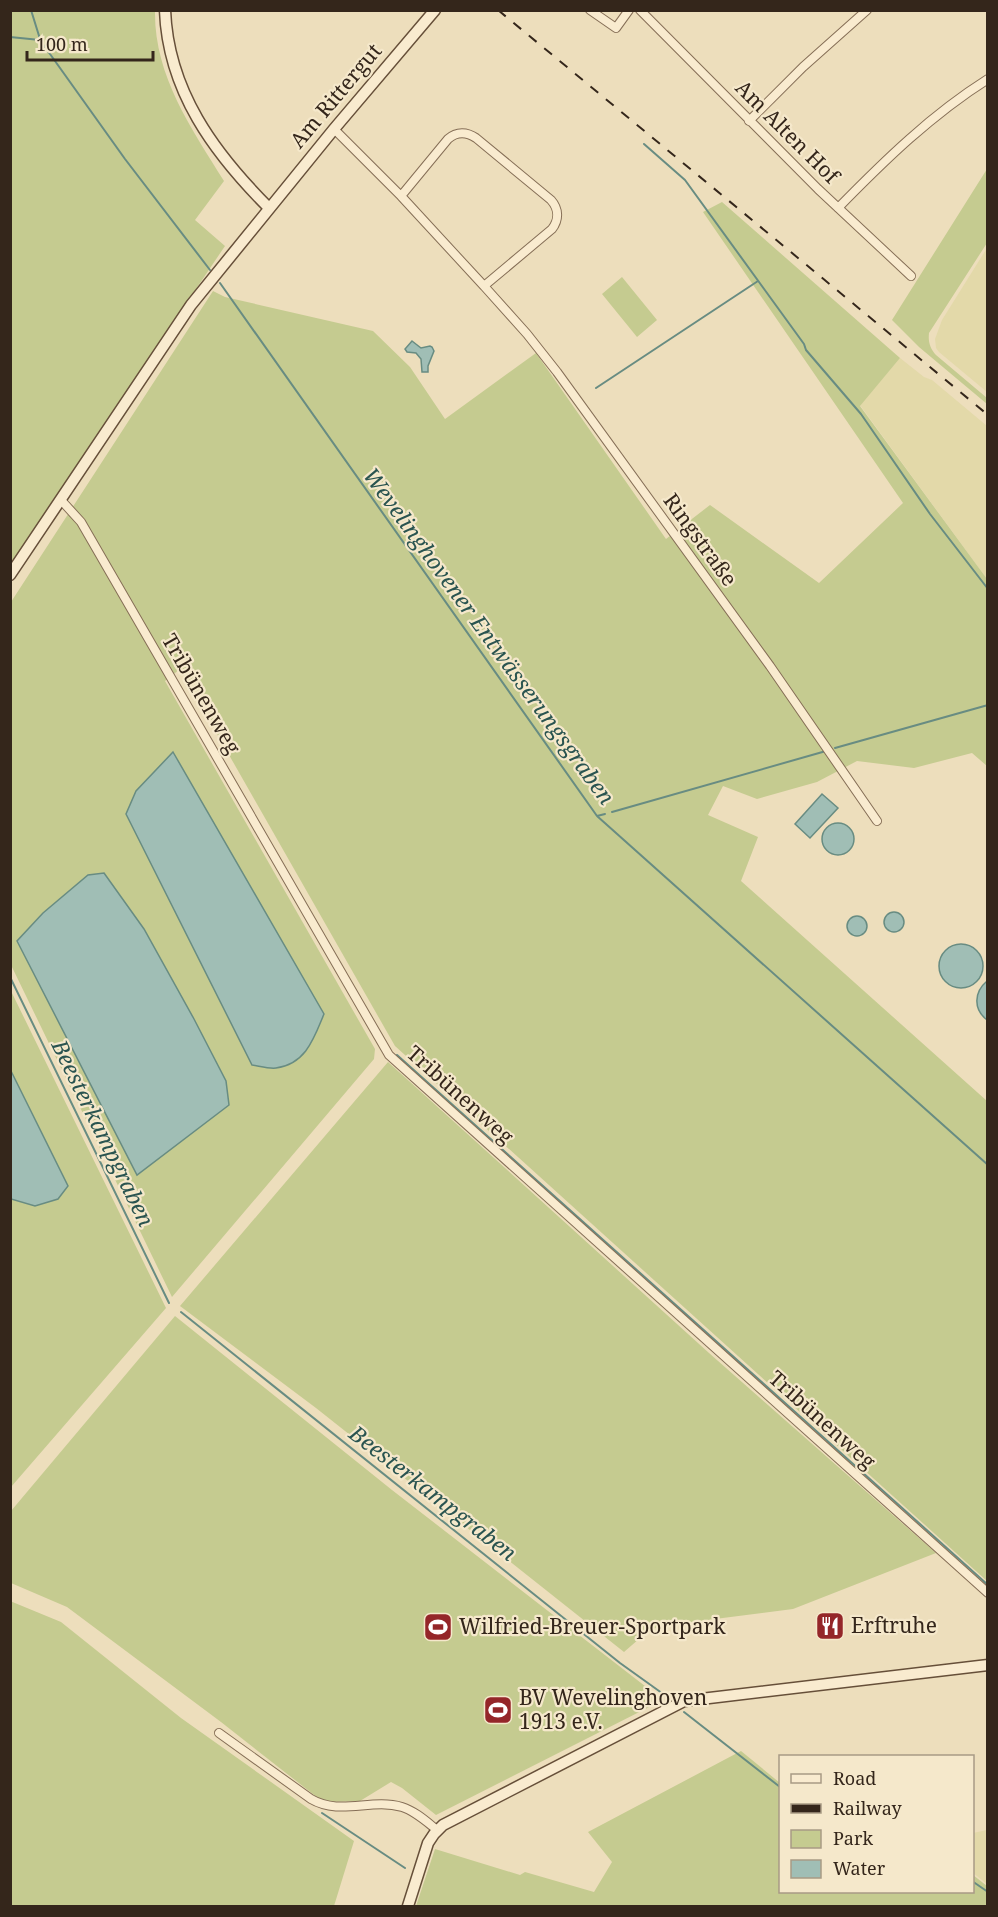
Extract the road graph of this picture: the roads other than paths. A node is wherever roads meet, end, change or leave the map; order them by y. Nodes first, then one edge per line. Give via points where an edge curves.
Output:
1 (165, 10) edge
2 (435, 10) edge
3 (590, 10) edge
4 (629, 10) edge
5 (640, 10) edge
6 (867, 10) edge
7 (987, 79) edge
8 (749, 121) junction
9 (334, 129) junction
10 (401, 196) junction
11 (269, 208) junction
12 (838, 208) junction
13 (911, 276) dead end
14 (484, 286) junction
15 (62, 500) junction
16 (10, 575) edge
17 (877, 821) dead end
18 (987, 1593) edge
19 (987, 1665) edge
20 (219, 1733) dead end
21 (437, 1830) junction
22 (408, 1906) edge

1 - 11 street via 171,58 197,119 218,153
2 - 9 street, Am Rittergut
3 - 4 street via 616,28
5 - 8 street, Am Alten Hof
6 - 8 street
7 - 12 street via 919,130
8 - 12 street, Am Alten Hof
9 - 10 street, Ringstraße
9 - 11 street, Am Rittergut
10 - 14 street, Ringstraße
10 - 14 street via 448,139 462,133 476,138 554,203 558,214 552,229
11 - 15 street, Am Rittergut via 184,315
12 - 13 street, Am Alten Hof
14 - 17 street, Ringstraße via 557,372
15 - 16 street, Am Rittergut
15 - 18 street, Tribünenweg via 81,522 389,1055
19 - 21 street via 684,1701
20 - 21 street via 322,1804 397,1806
21 - 22 street via 427,1845

